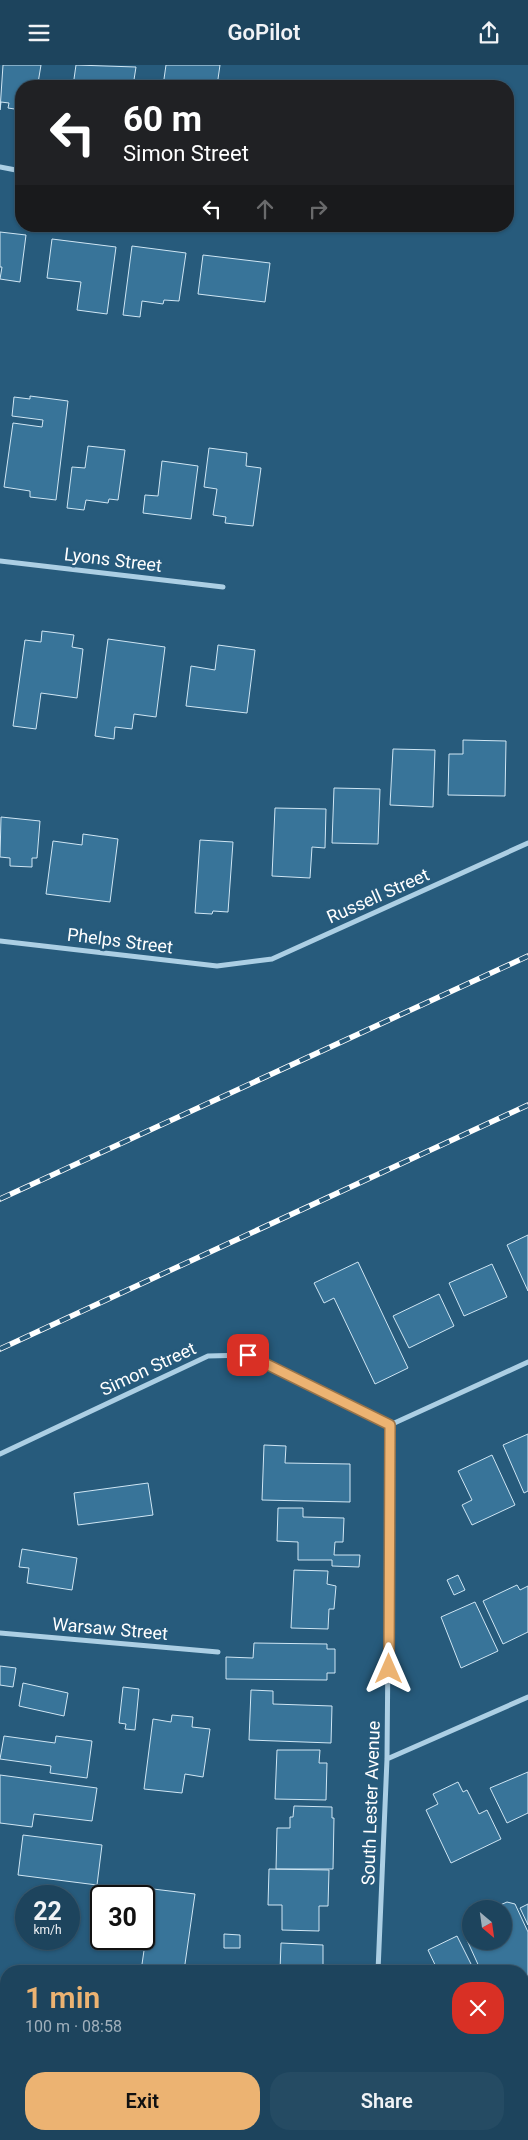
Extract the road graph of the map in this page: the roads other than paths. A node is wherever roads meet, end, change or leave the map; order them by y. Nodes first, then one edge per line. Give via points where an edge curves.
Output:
1 (0, 167) edge
2 (15, 170) edge
3 (0, 561) edge
4 (223, 587) dead end
5 (528, 843) edge
6 (0, 941) edge
7 (237, 964) joint
8 (528, 1362) edge
9 (390, 1425) junction
10 (0, 1454) edge
11 (0, 1633) edge
12 (218, 1652) dead end
13 (528, 1697) edge
14 (387, 1759) junction
15 (378, 1965) edge

1 - 2 street
3 - 4 street, Lyons Street
5 - 7 street, Russell Street via 272,959
6 - 7 street, Phelps Street via 217,966
8 - 9 street
9 - 10 street, Simon Street via 248,1355 208,1356
9 - 14 street, South Lester Avenue
11 - 12 street, Warsaw Street
13 - 14 street
14 - 15 street, South Lester Avenue

